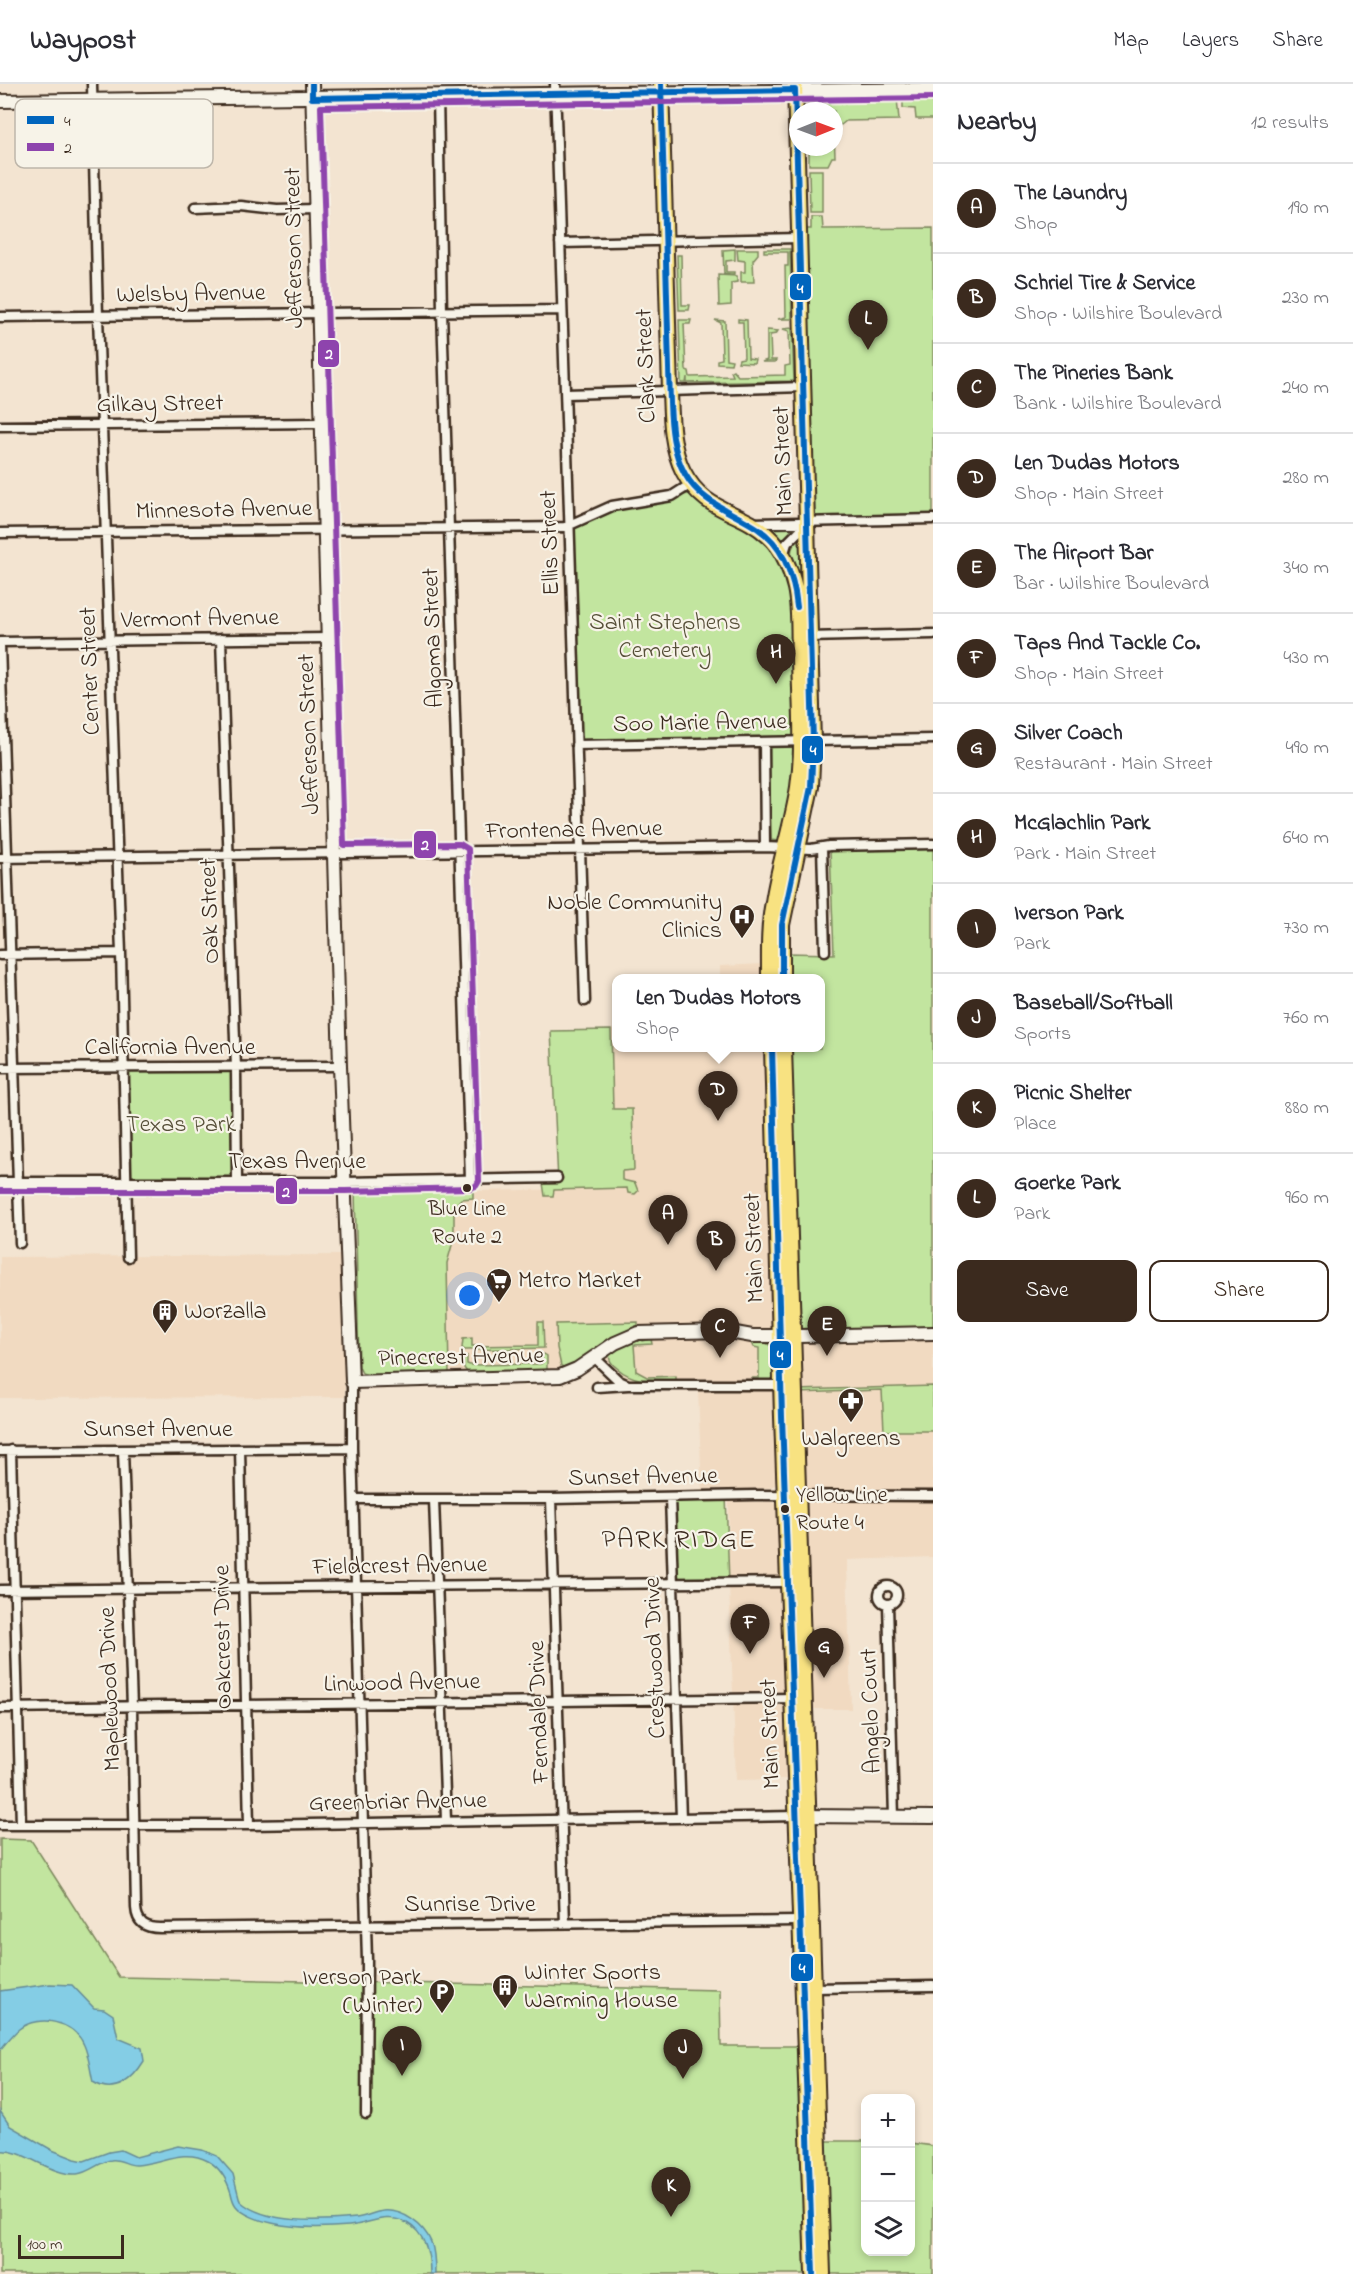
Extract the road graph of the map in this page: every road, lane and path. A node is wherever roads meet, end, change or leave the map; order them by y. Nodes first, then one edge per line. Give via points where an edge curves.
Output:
1 (92, 84) edge
2 (312, 84) edge
3 (795, 87) edge
4 (899, 87) edge
5 (661, 88) edge
6 (455, 89) edge
7 (556, 89) edge
8 (933, 89) edge
9 (438, 95) junction
10 (312, 98) junction
11 (93, 99) edge
12 (213, 99) edge
13 (95, 168) edge
14 (195, 208) dead end
15 (315, 209) junction
16 (799, 238) junction
17 (666, 241) junction
18 (560, 243) junction
19 (562, 310) junction
20 (442, 311) junction
21 (318, 313) junction
22 (98, 316) junction
23 (0, 317) edge
24 (804, 387) junction
25 (670, 392) junction
26 (566, 394) junction
27 (321, 423) junction
28 (0, 426) edge
29 (104, 426) junction
30 (691, 484) junction
31 (933, 519) edge
32 (808, 522) junction
33 (748, 523) junction
34 (570, 525) junction
35 (450, 527) junction
36 (324, 529) junction
37 (107, 532) junction
38 (0, 533) edge
39 (783, 557) junction
40 (933, 634) edge
41 (804, 637) junction
42 (328, 638) junction
43 (221, 639) junction
44 (110, 641) junction
45 (0, 644) edge
46 (933, 739) edge
47 (807, 742) junction
48 (764, 743) junction
49 (576, 745) junction
50 (933, 844) edge
51 (765, 847) junction
52 (822, 847) junction
53 (791, 848) junction
54 (580, 851) junction
55 (460, 853) junction
56 (336, 854) junction
57 (229, 856) junction
58 (117, 857) junction
59 (4, 858) edge
60 (825, 951) dead end
61 (121, 953) junction
62 (12, 954) junction
63 (0, 955) edge
64 (769, 974) edge
65 (782, 974) edge
66 (585, 1001) dead end
67 (772, 1052) edge
68 (784, 1052) edge
69 (340, 1066) junction
70 (0, 1068) edge
71 (15, 1068) junction
72 (124, 1068) junction
73 (236, 1068) junction
74 (557, 1178) dead end
75 (470, 1179) junction
76 (18, 1181) junction
77 (126, 1181) junction
78 (237, 1181) junction
79 (0, 1182) edge
80 (345, 1182) junction
81 (20, 1243) dead end
82 (128, 1257) dead end
83 (933, 1333) edge
84 (786, 1336) junction
85 (595, 1358) junction
86 (352, 1382) junction
87 (628, 1385) junction
88 (782, 1385) junction
89 (597, 1387) dead end
90 (352, 1448) junction
91 (240, 1449) junction
92 (0, 1450) edge
93 (11, 1450) junction
94 (123, 1450) junction
95 (791, 1495) junction
96 (933, 1496) edge
97 (670, 1497) junction
98 (354, 1499) junction
99 (551, 1499) junction
100 (434, 1500) junction
101 (794, 1582) junction
102 (673, 1583) junction
103 (436, 1585) junction
104 (554, 1586) junction
105 (357, 1587) junction
106 (242, 1589) junction
107 (0, 1590) edge
108 (13, 1590) junction
109 (127, 1590) junction
110 (888, 1604) dead end
111 (798, 1698) junction
112 (676, 1700) junction
113 (441, 1702) junction
114 (559, 1702) junction
115 (361, 1704) junction
116 (245, 1706) junction
117 (132, 1707) junction
118 (0, 1708) edge
119 (18, 1708) junction
120 (802, 1816) junction
121 (894, 1817) junction
122 (933, 1817) edge
123 (681, 1818) junction
124 (446, 1820) junction
125 (563, 1820) junction
126 (364, 1823) junction
127 (0, 1825) edge
128 (21, 1825) junction
129 (135, 1825) junction
130 (249, 1825) junction
131 (799, 1921) junction
132 (142, 1924) joint
133 (566, 1924) junction
134 (366, 1925) junction
135 (933, 1986) edge
136 (814, 1988) junction
137 (366, 2114) dead end
138 (813, 2274) edge
139 (823, 2274) edge

1 - 11 street, Center Street
2 - 10 street, Jefferson Street
3 - 4 street
3 - 5 street
3 - 16 main road, Main Street
4 - 8 street
5 - 7 street
5 - 17 main road, Clark Street
6 - 7 street
6 - 9 street
7 - 18 street, Ellis Street
9 - 10 street
9 - 20 street, Algoma Street
10 - 12 street
10 - 15 street, Jefferson Street
13 - 22 street, Center Street
14 - 15 street
15 - 21 street, Jefferson Street
16 - 17 street
16 - 24 main road, Main Street
17 - 18 street
17 - 25 main road, Clark Street
18 - 19 street, Ellis Street
19 - 20 street, Welsby Avenue
19 - 26 street, Ellis Street
20 - 21 street, Welsby Avenue
20 - 35 street, Algoma Street
21 - 22 street, Welsby Avenue
21 - 27 street, Jefferson Street
22 - 23 street, Welsby Avenue
22 - 29 street, Center Street
24 - 25 street
24 - 32 main road, Main Street
25 - 26 street
25 - 30 main road, Clark Street via 675,447
26 - 34 street, Ellis Street
27 - 29 street, Gilkay Street
27 - 36 street, Jefferson Street
28 - 29 street, Gilkay Street
29 - 37 street, Center Street
30 - 33 main road, Clark Street via 715,506
30 - 34 street, Minnesota Avenue via 672,496 612,506
31 - 32 street
32 - 33 street
32 - 39 street via 787,543
32 - 41 main road, Main Street
33 - 39 main road, Clark Street via 769,536
34 - 35 street, Minnesota Avenue
34 - 49 street, Ellis Street
35 - 36 street, Minnesota Avenue
35 - 55 street, Algoma Street
36 - 37 street, Minnesota Avenue
36 - 42 street, Jefferson Street
37 - 38 street, Minnesota Avenue
37 - 44 street, Center Street
39 - 41 main road, Clark Street via 796,592
40 - 41 street
41 - 47 main road
42 - 43 street, Vermont Avenue
42 - 56 street, Jefferson Street
43 - 44 street, Vermont Avenue
43 - 57 street, Oak Street
44 - 45 street, Vermont Avenue
44 - 58 street, Center Street
45 - 59 street
46 - 47 street, Soo Marie Avenue
47 - 48 street, Soo Marie Avenue
47 - 53 main road
48 - 49 street, Soo Marie Avenue
48 - 51 street
49 - 54 street, Ellis Street
50 - 52 street, Frontenac Avenue
51 - 53 street, Frontenac Avenue
51 - 54 street, Frontenac Avenue
52 - 53 street, Frontenac Avenue
52 - 60 street
53 - 64 main road via 772,904
53 - 65 main road via 782,925
54 - 55 street, Frontenac Avenue
54 - 66 street, Ellis Street
55 - 56 street, Frontenac Avenue
55 - 75 street, Algoma Street
56 - 57 street, Frontenac Avenue
56 - 69 street, Jefferson Street
57 - 58 street, Frontenac Avenue
57 - 73 street, Oak Street
58 - 59 street, Frontenac Avenue
58 - 61 street, Center Street
59 - 62 street
61 - 62 street
61 - 72 street, Center Street
62 - 63 street
62 - 71 street
67 - 84 main road, Main Street
68 - 84 main road, Main Street
69 - 73 street, California Avenue
69 - 80 street, Jefferson Street
70 - 71 street, California Avenue
71 - 72 street, California Avenue
71 - 76 street
72 - 73 street, California Avenue
72 - 77 street, Center Street
73 - 78 street, Oak Street
74 - 75 street, Texas Avenue
75 - 80 street, Texas Avenue
76 - 77 street, Texas Avenue
76 - 79 street, Texas Avenue
76 - 81 street
77 - 78 street, Texas Avenue
77 - 82 street, Center Street
78 - 80 street, Texas Avenue
80 - 86 street, Jefferson Street
83 - 84 street, Pinecrest Avenue
84 - 85 street, Pinecrest Avenue via 724,1331 638,1333
84 - 88 main road, Main Street
84 - 95 main road, Main Street
85 - 86 street, Pinecrest Avenue via 567,1374 552,1377
85 - 87 street
86 - 90 street
87 - 88 street
87 - 89 street
88 - 95 main road, Main Street
90 - 91 street, Sunset Avenue
90 - 98 street
91 - 94 street, Sunset Avenue
91 - 106 street, Oakcrest Drive
92 - 93 street, Sunset Avenue
93 - 94 street, Sunset Avenue
93 - 108 street
94 - 109 street, Maplewood Drive
95 - 96 street, Sunset Avenue
95 - 97 street, Sunset Avenue
95 - 101 main road, Main Street
97 - 99 street, Sunset Avenue
97 - 102 street, Crestwood Drive
98 - 100 street, Sunset Avenue
98 - 105 street
99 - 100 street, Sunset Avenue
99 - 104 street, Ferndale Drive
100 - 103 street
101 - 102 street, Fieldcrest Avenue
101 - 111 main road, Main Street
102 - 104 street, Fieldcrest Avenue
102 - 112 street, Crestwood Drive
103 - 104 street, Fieldcrest Avenue
103 - 105 street, Fieldcrest Avenue
103 - 113 street
104 - 114 street, Ferndale Drive
105 - 106 street, Fieldcrest Avenue
105 - 115 street
106 - 109 street, Fieldcrest Avenue
106 - 116 street, Oakcrest Drive
107 - 108 street, Fieldcrest Avenue
108 - 109 street, Fieldcrest Avenue
108 - 119 street
109 - 117 street, Maplewood Drive
110 - 121 street, Angelo Court
111 - 112 street, Linwood Avenue
111 - 120 main road, Main Street
112 - 114 street, Linwood Avenue
112 - 123 street, Crestwood Drive
113 - 114 street, Linwood Avenue
113 - 115 street, Linwood Avenue
113 - 124 street
114 - 125 street, Ferndale Drive
115 - 116 street, Linwood Avenue
115 - 126 street
116 - 117 street, Linwood Avenue
116 - 130 street, Oakcrest Drive
117 - 119 street, Linwood Avenue
117 - 129 street, Maplewood Drive
118 - 119 street, Linwood Avenue
119 - 128 street
120 - 121 street
120 - 123 street, Greenbriar Avenue
120 - 131 main road, Main Street
120 - 136 main road, Main Street
121 - 122 street
123 - 125 street, Greenbriar Avenue
124 - 125 street, Greenbriar Avenue
124 - 126 street, Greenbriar Avenue
125 - 133 street, Ferndale Drive
126 - 130 street, Greenbriar Avenue
126 - 134 street
127 - 128 street, Greenbriar Avenue
128 - 129 street, Greenbriar Avenue
129 - 130 street, Greenbriar Avenue
129 - 132 street, Maplewood Drive via 136,1908
131 - 133 street, Sunrise Drive
131 - 138 main road, Main Street
132 - 134 street, Sunrise Drive via 160,1928
133 - 134 street, Sunrise Drive
134 - 137 street
135 - 136 street
136 - 139 main road, Main Street

